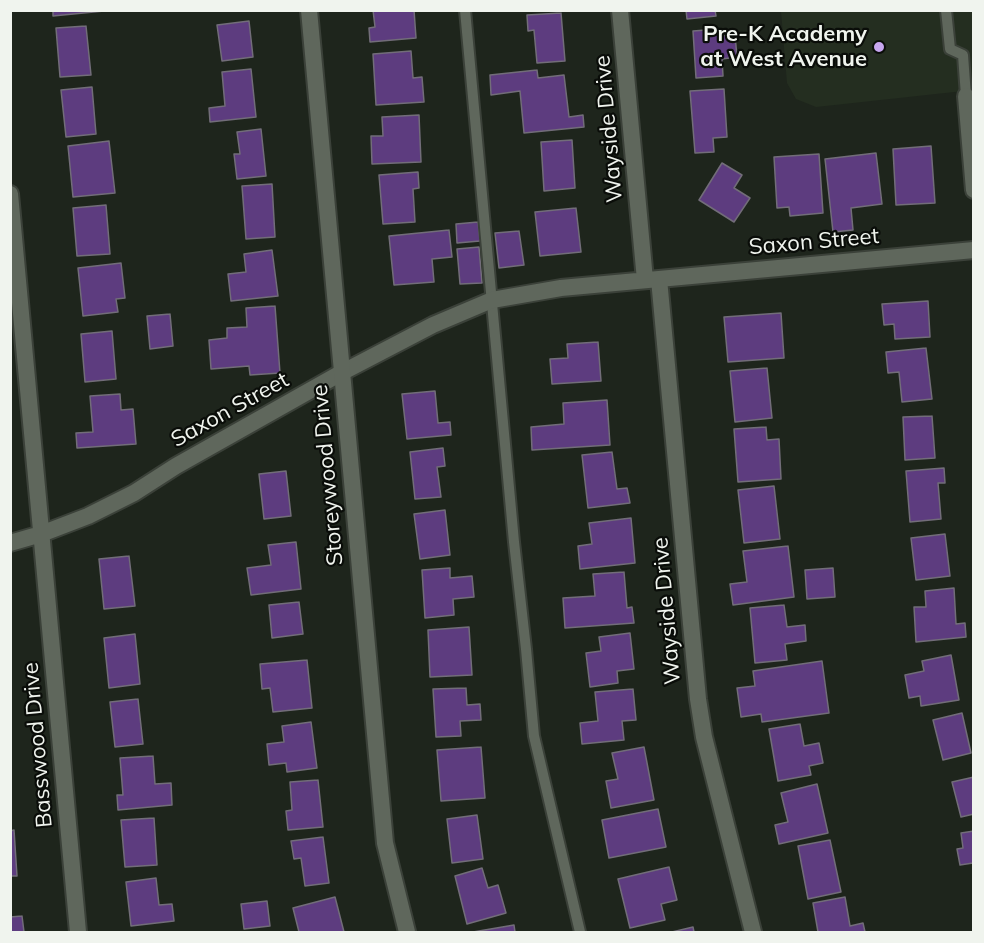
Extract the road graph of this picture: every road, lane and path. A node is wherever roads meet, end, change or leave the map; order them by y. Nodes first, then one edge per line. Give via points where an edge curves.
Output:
1 (309, 10) edge
2 (465, 10) edge
3 (620, 10) edge
4 (946, 10) edge
5 (966, 96) joint
6 (974, 190) edge
7 (10, 194) edge
8 (974, 250) edge
9 (652, 279) junction
10 (492, 300) junction
11 (341, 373) junction
12 (41, 534) junction
13 (10, 543) edge
14 (78, 933) edge
15 (407, 933) edge
16 (580, 933) edge
17 (753, 933) edge

1 - 11 street, Storeywood Drive
2 - 10 lane
3 - 9 street, Wayside Drive
4 - 5 lane via 950,50 963,55
5 - 6 street
7 - 12 street, Basswood Drive
8 - 9 street, Saxon Street
9 - 10 street, Saxon Street
9 - 17 street, Wayside Drive via 698,699
10 - 11 street, Saxon Street via 433,325
10 - 16 lane via 534,736
11 - 12 street, Saxon Street via 134,493
11 - 15 street, Storeywood Drive via 385,843
12 - 13 street, Saxon Street
12 - 14 street, Basswood Drive

